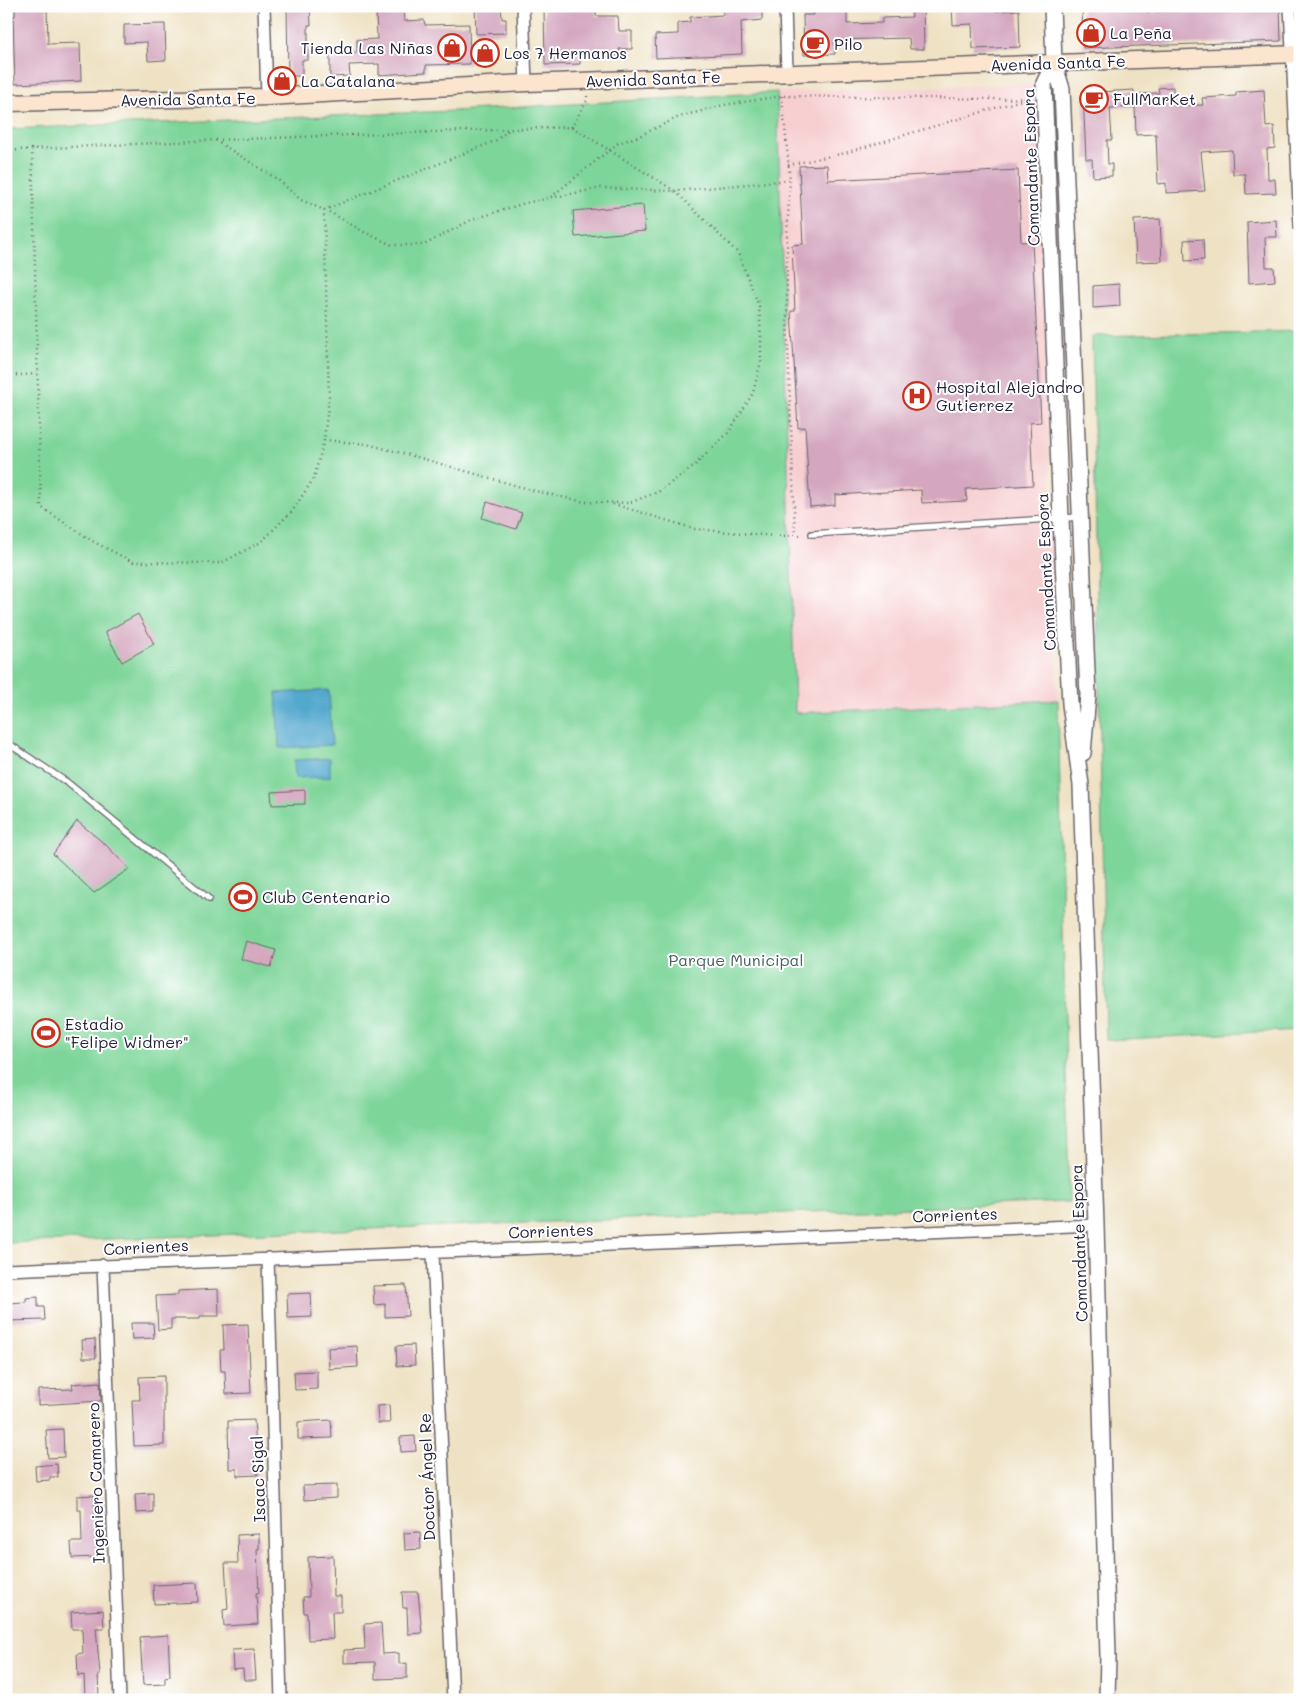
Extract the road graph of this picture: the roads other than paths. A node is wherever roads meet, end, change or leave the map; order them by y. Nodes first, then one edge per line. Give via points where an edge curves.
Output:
1 (264, 6) edge
2 (523, 6) edge
3 (785, 6) edge
4 (1052, 6) edge
5 (1290, 6) edge
6 (1296, 54) edge
7 (1054, 63) junction
8 (788, 73) junction
9 (526, 83) junction
10 (267, 97) junction
11 (6, 103) edge
12 (1300, 226) edge
13 (1080, 517) junction
14 (1061, 519) junction
15 (812, 534) road end
16 (6, 742) edge
17 (1081, 785) junction
18 (209, 899) dead end
19 (1096, 1226) junction
20 (433, 1252) junction
21 (268, 1258) junction
22 (104, 1265) junction
23 (6, 1270) edge
24 (120, 1700) edge
25 (281, 1700) edge
26 (453, 1700) edge
27 (1106, 1700) edge

1 - 10 street
2 - 9 street
3 - 8 street
4 - 7 street
5 - 6 street
6 - 7 main road, Avenida Santa Fe
6 - 12 street
7 - 8 main road, Avenida Santa Fe
7 - 13 street, Comandante Espora via 1062,89
7 - 14 street, Comandante Espora via 1044,84
8 - 9 main road, Avenida Santa Fe
9 - 10 main road, Avenida Santa Fe
10 - 11 main road, Avenida Santa Fe
13 - 14 lane
13 - 17 street, Comandante Espora via 1088,696
14 - 15 lane
14 - 17 street, Comandante Espora via 1070,704
16 - 18 lane via 68,782
17 - 19 street, Comandante Espora
19 - 20 street, Corrientes
19 - 27 street, Comandante Espora via 1108,1656
20 - 21 street, Corrientes
20 - 26 street, Doctor Ángel Re
21 - 22 street, Corrientes
21 - 25 street, Isaac Sigal
22 - 23 street, Corrientes
22 - 24 street, Ingeniero Camarero

